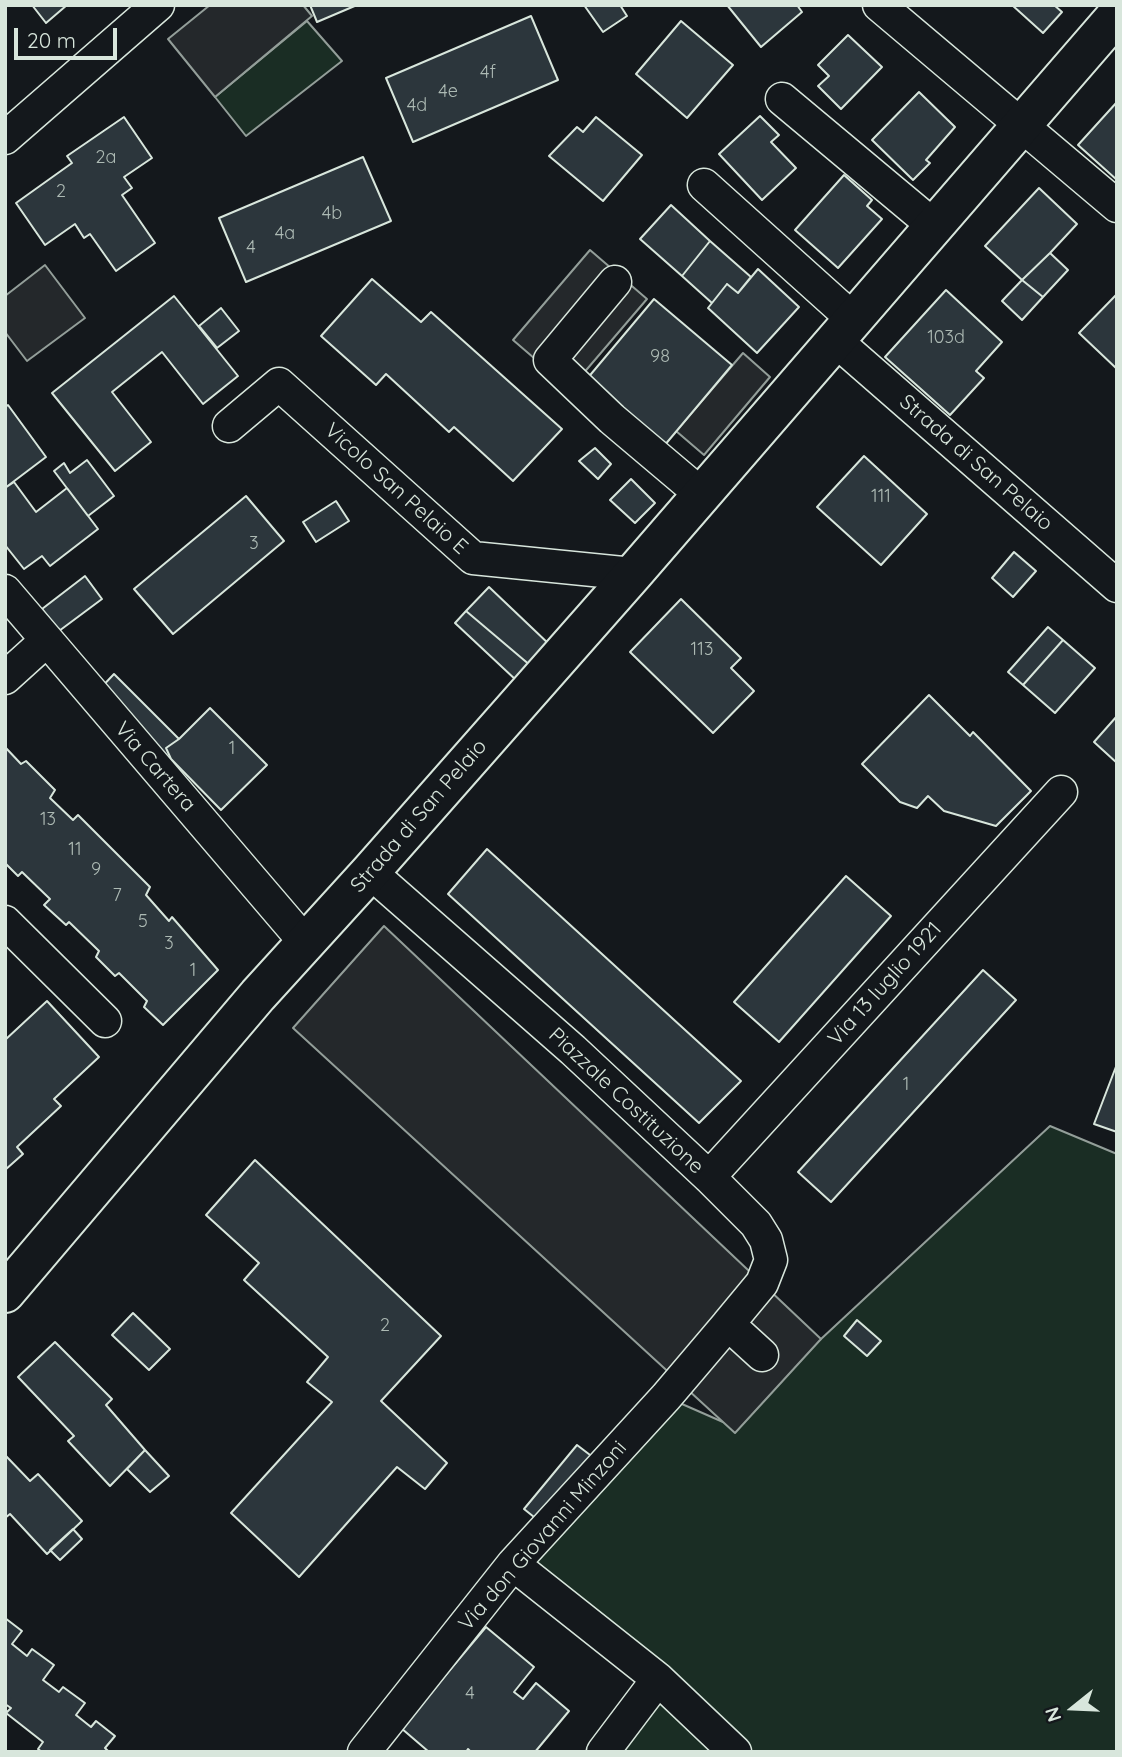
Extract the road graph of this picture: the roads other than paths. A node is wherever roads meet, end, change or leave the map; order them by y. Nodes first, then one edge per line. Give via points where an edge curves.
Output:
1 (158, 5) edge
2 (879, 5) edge
3 (1117, 15) edge
4 (782, 99) dead end
5 (1021, 125) junction
6 (5, 138) edge
7 (704, 185) dead end
8 (1117, 206) edge
9 (934, 226) junction
10 (615, 282) dead end
11 (844, 330) junction
12 (229, 426) dead end
13 (702, 495) junction
14 (633, 574) junction
15 (1117, 586) edge
16 (5, 591) edge
17 (47, 640) junction
18 (5, 678) edge
19 (1061, 792) dead end
20 (370, 872) junction
21 (9, 935) edge
22 (305, 942) junction
23 (105, 1021) dead end
24 (709, 1177) junction
25 (5, 1293) edge
26 (727, 1324) junction
27 (762, 1355) dead end
28 (513, 1564) junction
29 (658, 1679) junction
30 (364, 1752) edge
31 (603, 1752) edge
32 (735, 1752) edge

1 - 6 street
2 - 5 street
3 - 5 main road, Strada di San Pelaio
4 - 9 street
5 - 8 street
5 - 9 main road, Strada di San Pelaio
7 - 11 street, Strada di San Pelaio
9 - 11 main road, Strada di San Pelaio
10 - 13 street via 550,360
11 - 13 main road, Strada di San Pelaio
11 - 15 street, Strada di San Pelaio
12 - 14 street, Vicolo San Pelaio E via 279,384 473,558
13 - 14 main road, Strada di San Pelaio
14 - 20 main road, Strada di San Pelaio
16 - 17 street, Via Cartera
17 - 18 street
17 - 22 street, Via Cartera
19 - 24 street, Via 13 luglio 1921
20 - 22 main road, Strada di San Pelaio
20 - 24 street, Piazzale Costituzione
21 - 23 street
22 - 25 main road, Strada di San Pelaio
24 - 26 street, Piazzale Costituzione via 756,1224 771,1260 762,1283
26 - 27 street
26 - 28 street, Via don Giovanni Minzoni
28 - 29 street
28 - 30 street, Via don Giovanni Minzoni
29 - 31 street
29 - 32 street

